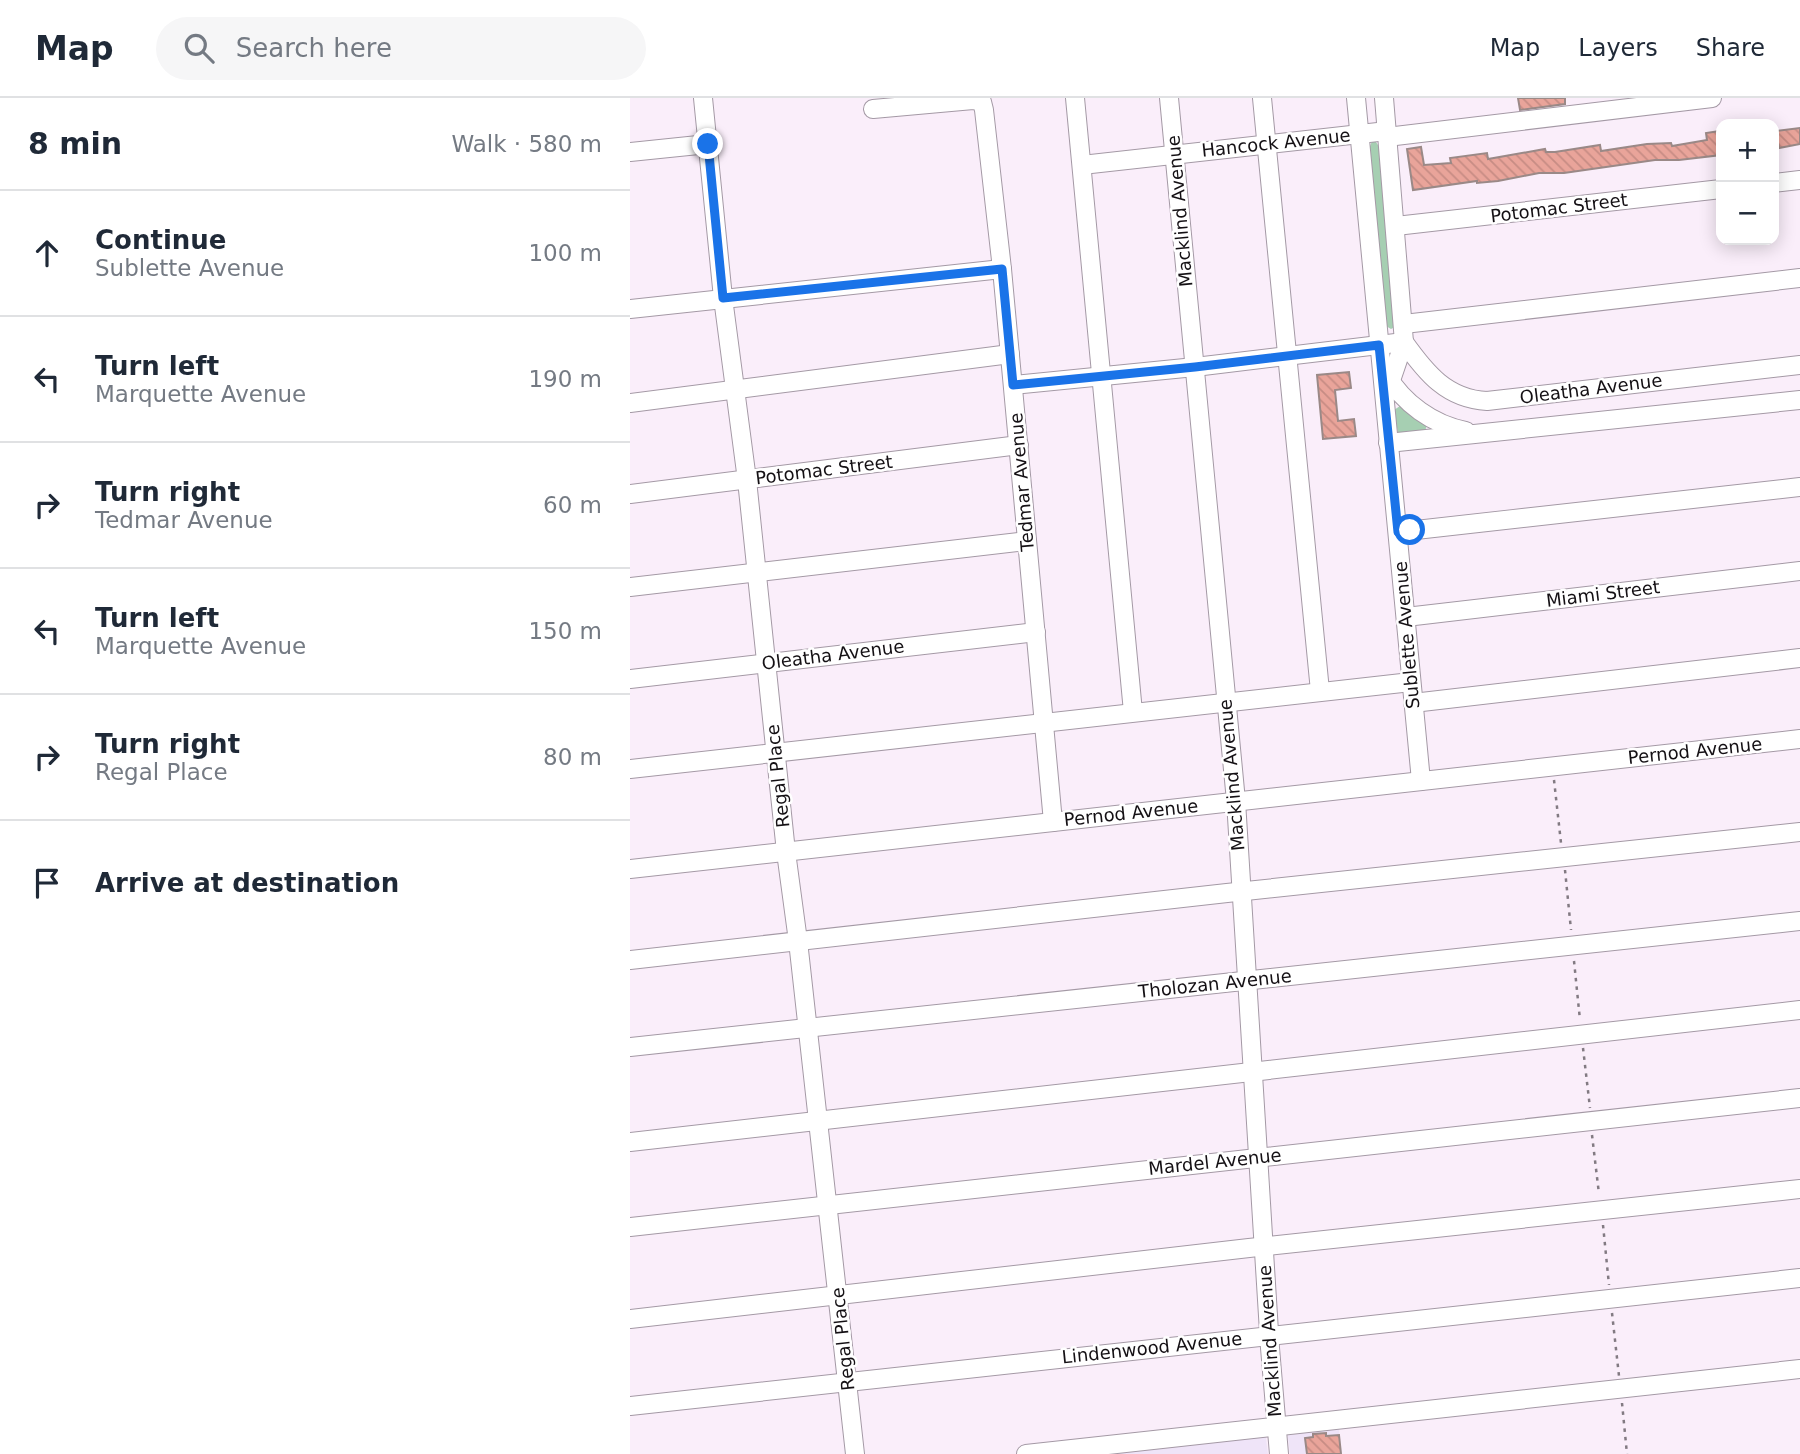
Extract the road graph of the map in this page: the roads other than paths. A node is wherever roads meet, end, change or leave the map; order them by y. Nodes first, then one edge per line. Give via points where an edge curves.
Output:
1 (703, 98) edge
2 (1075, 98) edge
3 (1169, 98) edge
4 (1262, 98) edge
5 (1356, 98) edge
6 (1384, 98) edge
7 (1712, 98) edge
8 (873, 109) dead end
9 (1360, 134) junction
10 (1387, 134) junction
11 (708, 144) junction
12 (1267, 144) junction
13 (630, 152) edge
14 (1174, 155) junction
15 (1082, 165) junction
16 (1800, 180) edge
17 (1779, 182) edge
18 (1716, 190) edge
19 (1396, 226) junction
20 (1002, 269) junction
21 (1800, 278) edge
22 (723, 298) junction
23 (630, 309) edge
24 (1404, 324) junction
25 (1404, 342) junction
26 (1380, 353) junction
27 (1010, 354) junction
28 (1287, 357) junction
29 (1800, 365) edge
30 (1195, 367) junction
31 (1102, 375) junction
32 (1390, 381) junction
33 (1013, 385) junction
34 (736, 391) junction
35 (1800, 400) edge
36 (630, 403) edge
37 (1385, 405) junction
38 (1489, 433) junction
39 (1388, 443) junction
40 (1019, 445) junction
41 (747, 480) junction
42 (1800, 487) edge
43 (630, 494) edge
44 (1398, 532) junction
45 (1027, 541) junction
46 (1800, 571) edge
47 (757, 572) junction
48 (630, 587) edge
49 (1406, 617) junction
50 (1036, 632) junction
51 (1800, 658) edge
52 (766, 663) junction
53 (630, 679) edge
54 (1411, 682) junction
55 (1320, 691) junction
56 (1226, 702) junction
57 (1413, 703) junction
58 (1133, 712) junction
59 (1044, 722) junction
60 (1800, 739) edge
61 (777, 752) junction
62 (630, 769) edge
63 (1421, 781) junction
64 (1236, 801) junction
65 (1053, 822) junction
66 (1800, 832) edge
67 (786, 852) junction
68 (630, 869) edge
69 (1242, 891) junction
70 (1800, 921) edge
71 (798, 941) junction
72 (630, 960) edge
73 (1247, 981) junction
74 (1800, 1010) edge
75 (808, 1027) junction
76 (630, 1047) edge
77 (1254, 1070) junction
78 (1800, 1098) edge
79 (818, 1121) junction
80 (630, 1142) edge
81 (1259, 1157) junction
82 (1800, 1189) edge
83 (828, 1205) junction
84 (630, 1227) edge
85 (1264, 1247) junction
86 (1800, 1278) edge
87 (838, 1296) junction
88 (630, 1319) edge
89 (1270, 1335) junction
90 (1800, 1369) edge
91 (848, 1382) junction
92 (630, 1406) edge
93 (1276, 1425) junction
94 (1046, 1453) edge
95 (855, 1454) edge
96 (1026, 1454) edge
97 (1279, 1454) edge

1 - 11 street, Regal Place
2 - 15 street
3 - 14 street, Macklind Avenue
4 - 12 street
5 - 9 street, Sublette Avenue
6 - 10 street, Sublette Avenue
7 - 10 street, Hancock Avenue
8 - 20 street, Tedmar Avenue via 982,102
9 - 10 street, Hancock Avenue
9 - 12 street, Hancock Avenue
9 - 26 street, Sublette Avenue
10 - 19 street, Sublette Avenue
11 - 13 street
11 - 22 street, Regal Place
12 - 14 street, Hancock Avenue
12 - 28 street
14 - 15 street, Hancock Avenue
14 - 30 street, Macklind Avenue
15 - 31 street
16 - 17 street
18 - 19 street, Potomac Street
19 - 24 street, Sublette Avenue
20 - 22 street
20 - 27 street, Tedmar Avenue
21 - 24 street
22 - 23 street
22 - 34 street, Regal Place
24 - 25 street, Sublette Avenue
25 - 26 street
25 - 29 street, Oleatha Avenue via 1420,366 1444,388 1471,400 1487,401
25 - 32 street, Sublette Avenue
26 - 28 street
26 - 32 street, Oleatha Avenue
26 - 37 street, Sublette Avenue
27 - 33 street, Tedmar Avenue
27 - 34 street
28 - 30 street
28 - 55 street
30 - 31 street
30 - 56 street, Macklind Avenue
31 - 33 street
31 - 58 street
32 - 37 street, Sublette Avenue
32 - 38 street, Oleatha Avenue via 1415,408 1441,422 1464,431
33 - 40 street, Tedmar Avenue
34 - 36 street
34 - 41 street, Regal Place
35 - 38 street, Oleatha Avenue
37 - 39 street, Sublette Avenue
38 - 39 street, Oleatha Avenue
39 - 44 street, Sublette Avenue
40 - 41 street, Potomac Street
40 - 45 street, Tedmar Avenue
41 - 43 street, Potomac Street
41 - 47 street, Regal Place
42 - 44 street
44 - 49 street, Sublette Avenue
45 - 47 street
45 - 50 street, Tedmar Avenue
46 - 49 street, Miami Street
47 - 48 street
47 - 52 street, Regal Place
49 - 54 street, Sublette Avenue
50 - 52 street, Oleatha Avenue
50 - 59 street, Tedmar Avenue
51 - 57 street
52 - 53 street, Oleatha Avenue
52 - 61 street, Regal Place
54 - 55 street
54 - 57 street, Sublette Avenue
55 - 56 street
56 - 58 street
56 - 64 street, Macklind Avenue
57 - 63 street, Sublette Avenue
58 - 59 street
59 - 61 street
59 - 65 street, Tedmar Avenue
60 - 63 street, Pernod Avenue
61 - 62 street
61 - 67 street, Regal Place
63 - 64 street, Pernod Avenue
64 - 65 street, Pernod Avenue
64 - 69 street, Macklind Avenue
65 - 67 street, Pernod Avenue
66 - 69 street
67 - 68 street, Pernod Avenue
67 - 71 street, Regal Place
69 - 71 street
69 - 73 street, Macklind Avenue
70 - 73 street, Tholozan Avenue
71 - 72 street
71 - 75 street, Regal Place
73 - 75 street, Tholozan Avenue
73 - 77 street, Macklind Avenue
74 - 77 street
75 - 76 street, Tholozan Avenue
75 - 79 street, Regal Place
77 - 79 street
77 - 81 street, Macklind Avenue
78 - 81 street, Mardel Avenue
79 - 80 street
79 - 83 street, Regal Place
81 - 83 street, Mardel Avenue
81 - 85 street, Macklind Avenue
82 - 85 street
83 - 84 street, Mardel Avenue
83 - 87 street, Regal Place
85 - 87 street
85 - 89 street, Macklind Avenue
86 - 89 street, Lindenwood Avenue
87 - 88 street
87 - 91 street, Regal Place
89 - 91 street, Lindenwood Avenue
89 - 93 street, Macklind Avenue
90 - 93 street
91 - 92 street, Lindenwood Avenue
91 - 95 street, Regal Place
93 - 94 street
93 - 97 street, Macklind Avenue
94 - 96 street

